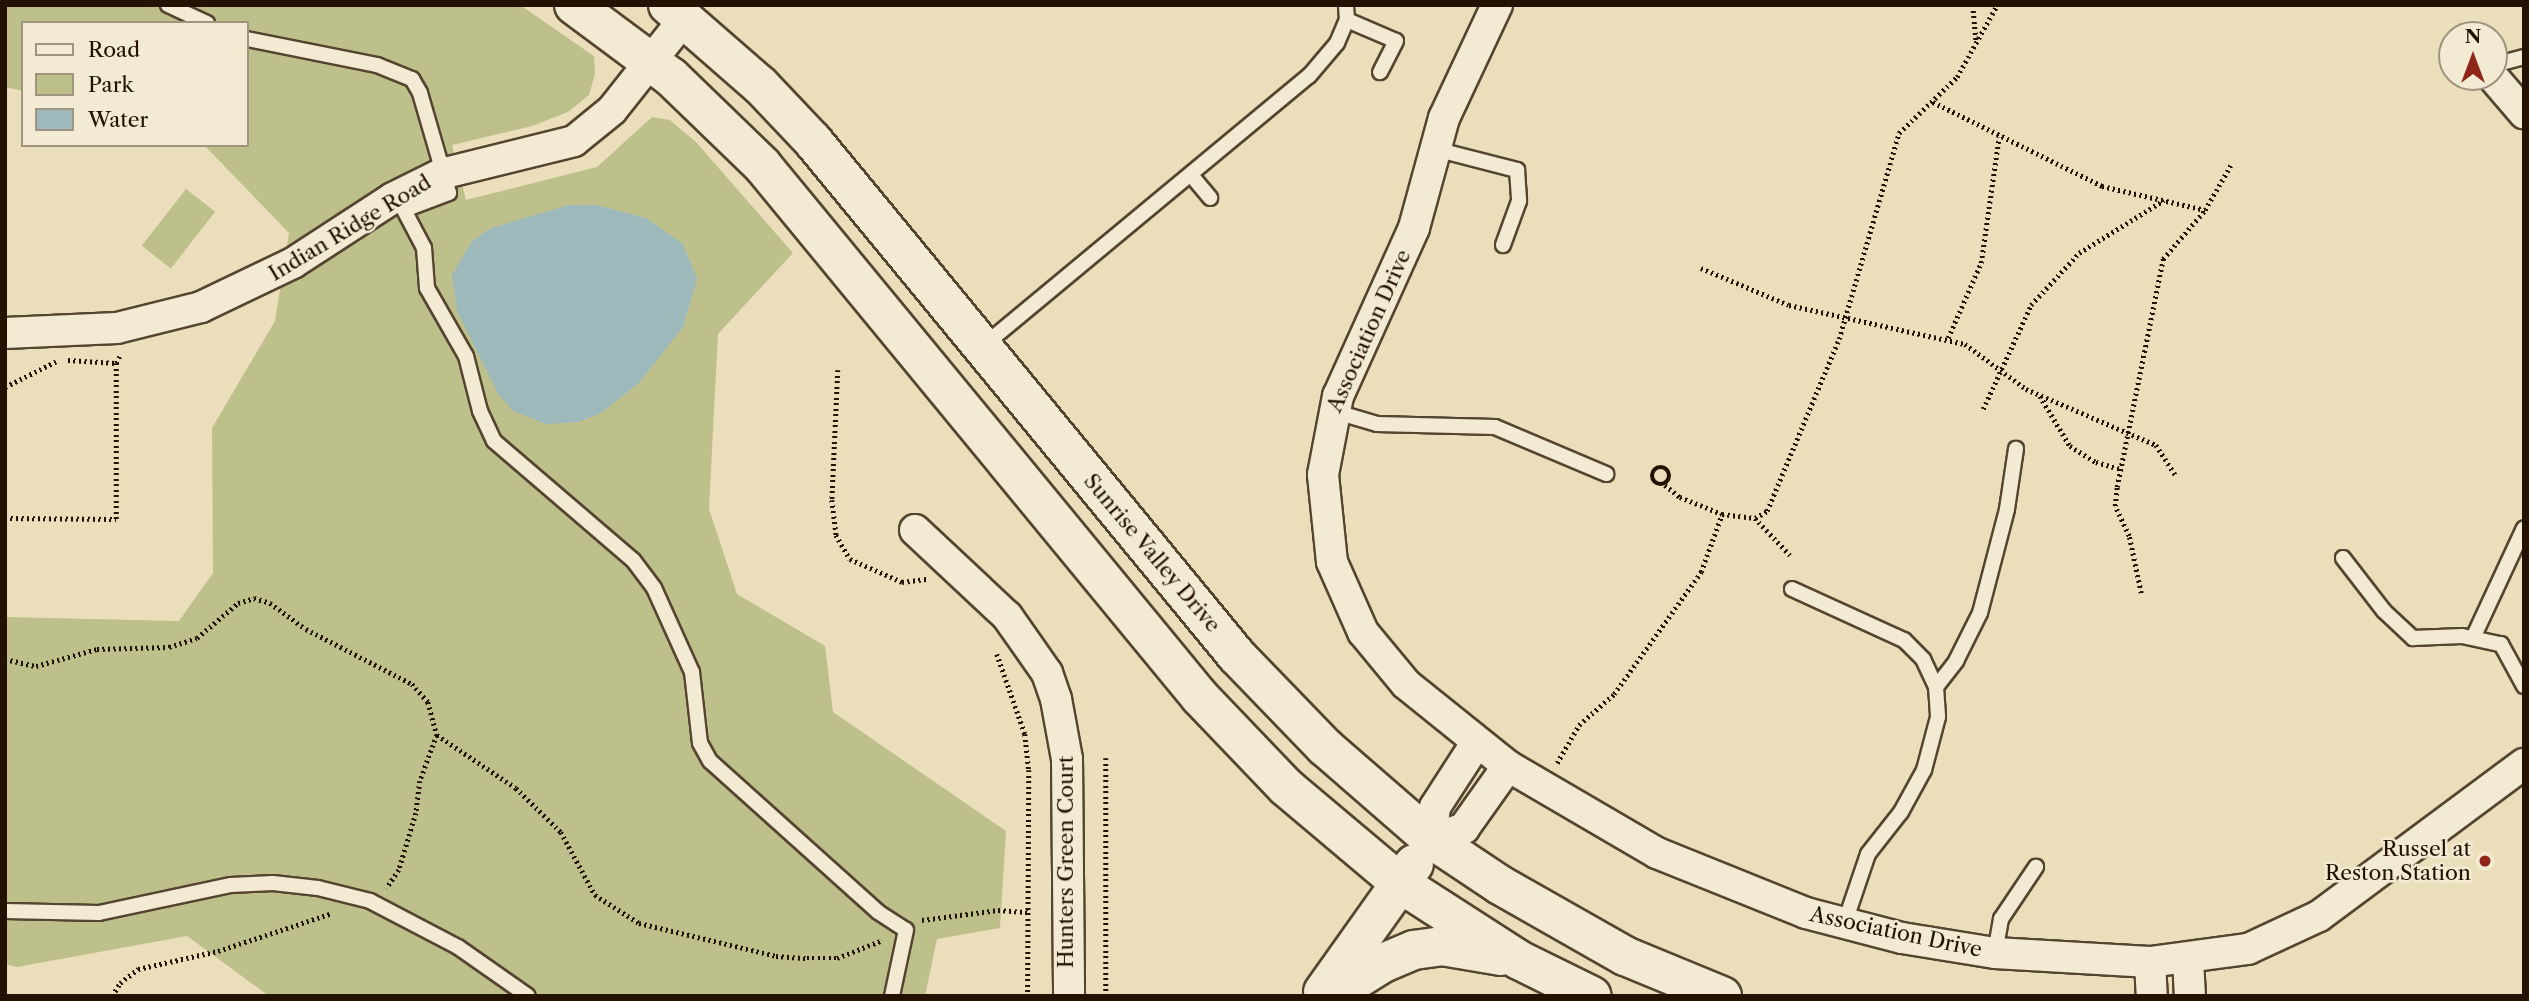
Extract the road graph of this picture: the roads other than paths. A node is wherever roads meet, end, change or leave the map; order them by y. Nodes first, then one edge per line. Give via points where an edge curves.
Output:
1 (168, 5) edge
2 (574, 5) edge
3 (1497, 5) edge
4 (683, 9) edge
5 (1347, 13) edge
6 (203, 21) edge
7 (248, 39) edge
8 (651, 61) junction
9 (1380, 72) dead end
10 (2505, 91) edge
11 (2524, 113) edge
12 (1435, 149) junction
13 (1191, 175) junction
14 (445, 183) junction
15 (1210, 198) dead end
16 (1503, 245) dead end
17 (5, 333) edge
18 (981, 347) junction
19 (1333, 411) junction
20 (2016, 449) dead end
21 (1606, 474) dead end
22 (2524, 528) edge
23 (915, 530) dead end
24 (2343, 558) dead end
25 (1792, 589) dead end
26 (2473, 638) junction
27 (2520, 669) edge
28 (2524, 686) edge
29 (1936, 687) junction
30 (1477, 743) junction
31 (2524, 764) edge
32 (1508, 766) junction
33 (1431, 839) junction
34 (2036, 867) dead end
35 (1401, 884) junction
36 (5, 911) edge
37 (1844, 925) junction
38 (1995, 953) junction
39 (2188, 959) junction
40 (1518, 960) junction
41 (2150, 962) junction
42 (528, 996) edge
43 (892, 996) edge
44 (1069, 996) edge
45 (1321, 996) edge
46 (1330, 996) edge
47 (1592, 996) edge
48 (1722, 996) edge
49 (2152, 996) edge
50 (2190, 996) edge

1 - 6 lane
2 - 8 main road
3 - 12 street, Association Drive via 1449,105
4 - 8 street, Indian Ridge Road
4 - 18 main road, Sunrise Valley Drive via 813,141
5 - 9 lane via 1396,41
5 - 13 lane via 1321,64
7 - 14 lane via 377,65 412,79
8 - 14 street, Indian Ridge Road via 583,137
8 - 35 main road via 715,117 779,185 1220,719 1286,787
10 - 11 street
12 - 16 lane via 1517,170 1517,210
12 - 19 street, Association Drive via 1415,228
13 - 15 lane
13 - 18 lane
14 - 17 street, Indian Ridge Road via 393,198 284,269 201,307 117,328
14 - 43 lane via 404,210 424,248 427,288 466,356 480,411 494,441 633,560 654,588 692,671 700,743 710,761 878,912 906,930
18 - 33 main road, Sunrise Valley Drive via 1276,701
19 - 21 lane via 1377,424 1495,427
19 - 30 street, Association Drive via 1323,495 1330,553 1342,592 1387,664
20 - 29 lane via 2007,509 1980,613 1956,661
22 - 26 lane
23 - 44 street, Hunters Green Court via 1007,616 1041,662 1056,699 1068,759
24 - 26 lane via 2384,611 2413,638
25 - 29 lane via 1904,640 1923,659
26 - 27 lane via 2501,644
27 - 28 lane
29 - 37 lane via 1938,716 1924,770 1901,812 1868,854
30 - 32 street, Association Drive
30 - 33 street via 1435,807
31 - 39 street, Association Drive via 2319,916 2248,949
32 - 33 street via 1465,828
32 - 37 street, Association Drive via 1681,865 1746,893
33 - 35 main road
33 - 48 main road, Sunrise Valley Drive via 1613,950
34 - 38 lane via 2001,919
35 - 40 main road
35 - 45 main road
36 - 42 lane via 99,913 152,899 273,883 370,901 458,947
37 - 38 street, Association Drive
38 - 41 street, Association Drive
39 - 41 street, Association Drive
39 - 50 street
40 - 46 main road via 1441,946 1414,950
40 - 47 main road
41 - 49 street

